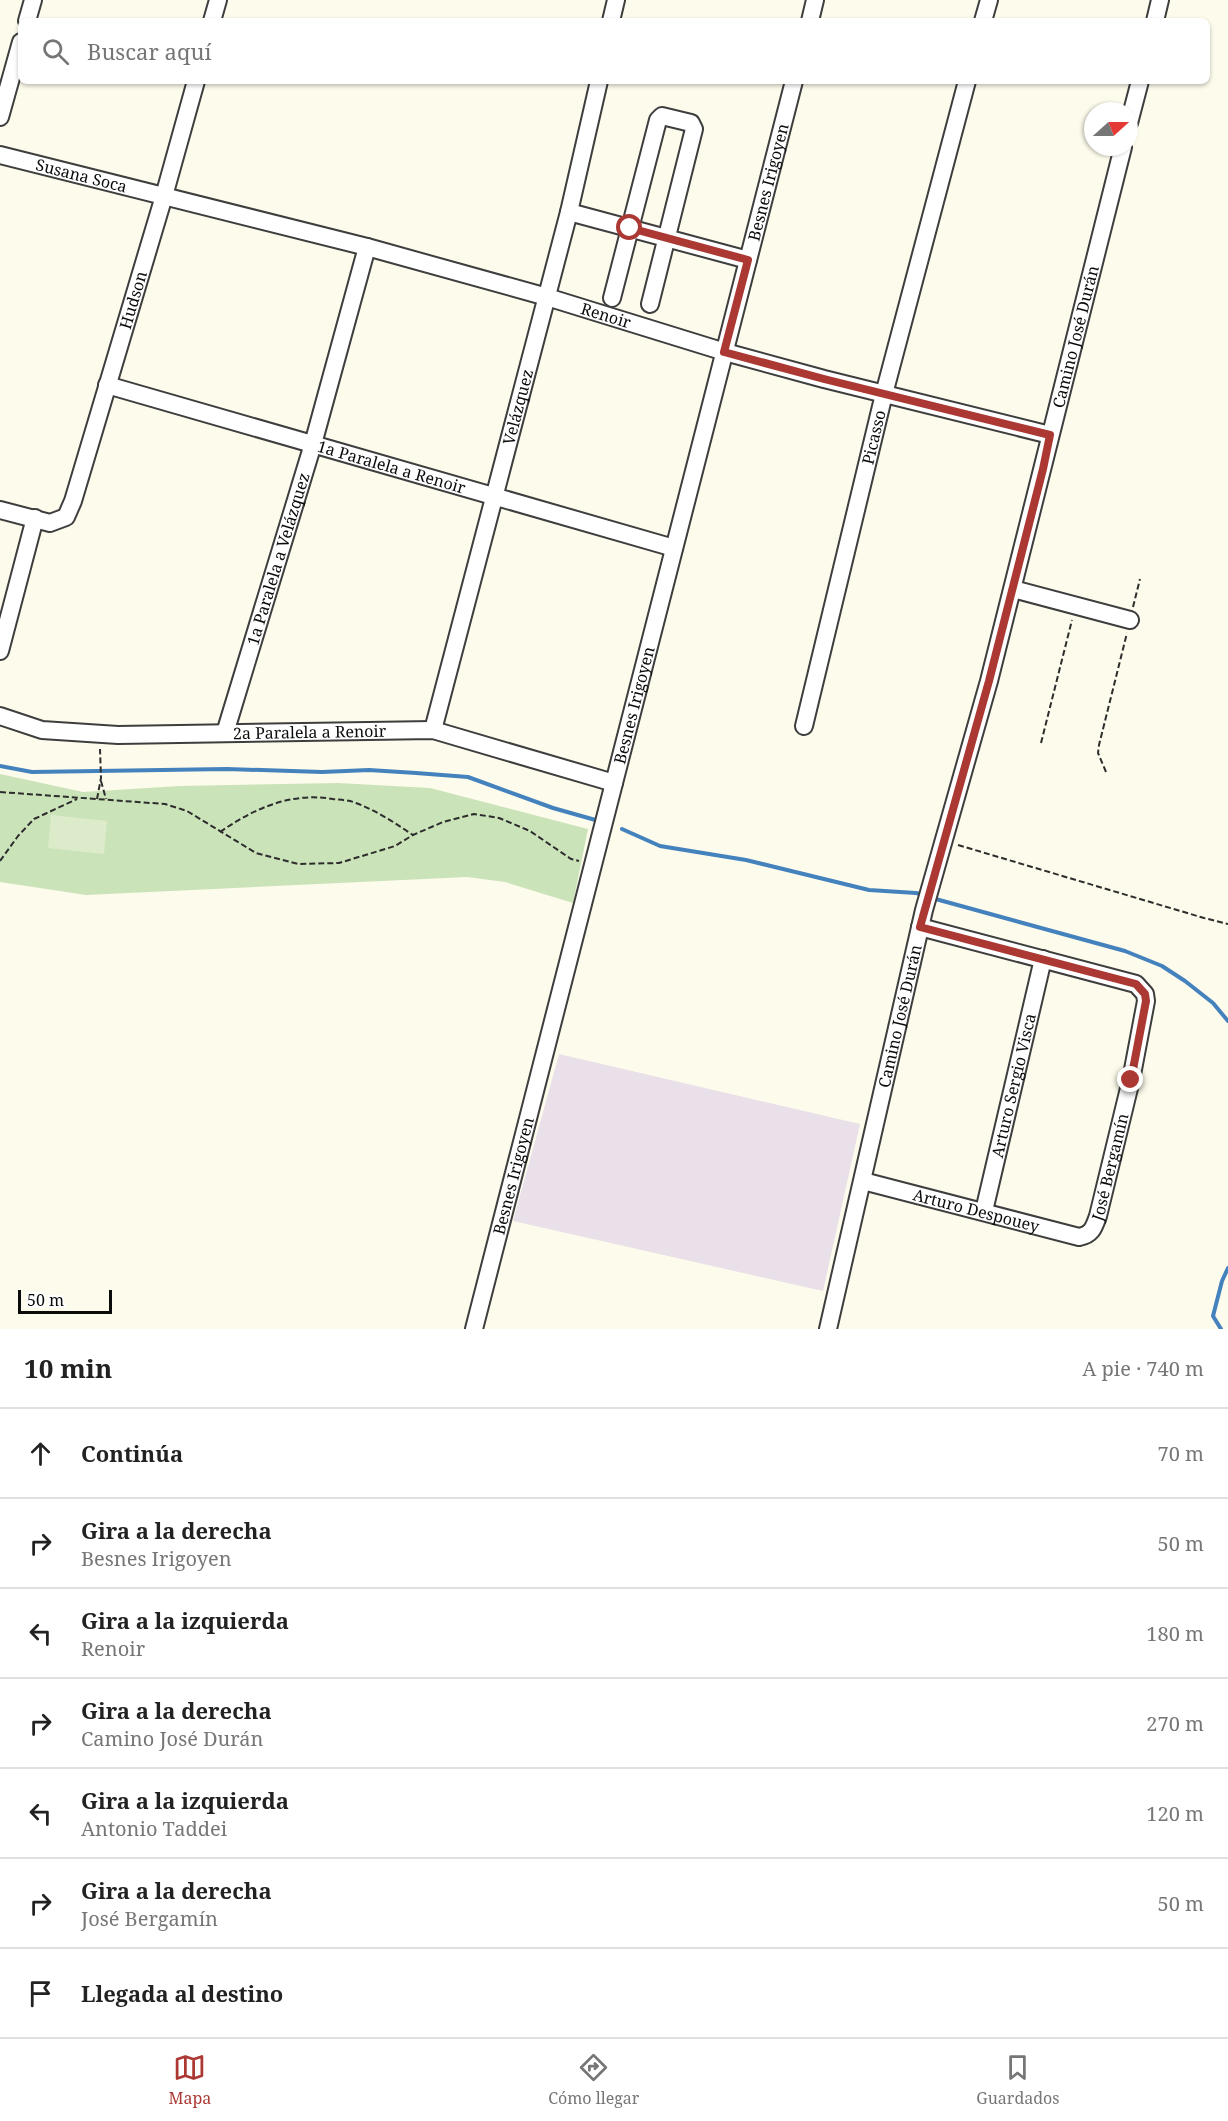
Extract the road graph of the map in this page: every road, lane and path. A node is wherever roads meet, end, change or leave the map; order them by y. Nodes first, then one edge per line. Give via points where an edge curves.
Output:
1 (33, 0) edge
2 (218, 0) edge
3 (615, 0) edge
4 (815, 0) edge
5 (988, 0) edge
6 (1160, 0) edge
7 (28, 18) edge
8 (213, 18) edge
9 (612, 18) edge
10 (811, 18) edge
11 (984, 18) edge
12 (1156, 18) edge
13 (18, 53) edge
14 (195, 84) edge
15 (598, 84) edge
16 (793, 84) edge
17 (966, 84) edge
18 (1139, 84) edge
19 (1134, 102) edge
20 (0, 117) edge
21 (0, 155) edge
22 (1121, 156) edge
23 (164, 196) junction
24 (569, 212) junction
25 (630, 228) junction
26 (668, 238) junction
27 (367, 247) junction
28 (748, 260) junction
29 (547, 297) junction
30 (612, 298) dead end
31 (650, 304) dead end
32 (724, 352) junction
33 (107, 386) junction
34 (884, 394) junction
35 (1050, 435) junction
36 (313, 444) junction
37 (495, 496) junction
38 (0, 510) edge
39 (35, 518) junction
40 (675, 548) junction
41 (1140, 579) dead end
42 (1012, 589) junction
43 (1076, 606) junction
44 (1130, 620) junction
45 (0, 651) edge
46 (0, 716) edge
47 (804, 726) dead end
48 (433, 730) junction
49 (225, 733) junction
50 (1041, 743) dead end
51 (100, 754) dead end
52 (1106, 772) dead end
53 (101, 778) junction
54 (614, 783) junction
55 (0, 792) edge
56 (80, 798) junction
57 (97, 799) junction
58 (106, 800) junction
59 (220, 832) junction
60 (413, 835) junction
61 (944, 840) junction
62 (0, 861) edge
63 (594, 864) junction
64 (1228, 924) edge
65 (920, 927) junction
66 (1043, 959) junction
67 (863, 1182) junction
68 (984, 1211) junction
69 (1088, 1234) joint
70 (474, 1329) edge
71 (828, 1329) edge

1 - 7 street
2 - 8 street
3 - 9 street
4 - 10 street
5 - 11 street
6 - 12 street
13 - 20 street
14 - 23 street, Hudson
15 - 24 street, Velázquez
16 - 28 street, Besnes Irigoyen
17 - 34 street, Picasso
18 - 19 street
21 - 23 street, Susana Soca
22 - 35 street, Camino José Durán
23 - 27 street, Renoir
23 - 33 street, Hudson
24 - 25 street
24 - 29 street, Velázquez
25 - 26 street
25 - 26 street via 658,120 662,116 691,123 694,129
25 - 30 street
26 - 28 street
26 - 31 street
27 - 29 street, Renoir
27 - 36 street, 1a Paralela a Velázquez
28 - 32 street, Besnes Irigoyen
29 - 32 street, Renoir
29 - 37 street, Velázquez
32 - 34 street, Renoir
32 - 40 street, Besnes Irigoyen
33 - 36 street, 1a Paralela a Renoir
33 - 39 street, Hudson via 66,517 50,523
34 - 35 street, Renoir
34 - 47 street, Picasso
35 - 42 street, Camino José Durán
36 - 37 street, 1a Paralela a Renoir
36 - 49 street, 1a Paralela a Velázquez
37 - 40 street, 1a Paralela a Renoir
37 - 48 street, Velázquez
38 - 39 street
39 - 45 street
40 - 54 street, Besnes Irigoyen
41 - 44 path
42 - 43 street
42 - 61 street, Camino José Durán
43 - 44 street
43 - 50 path
44 - 52 path via 1099,745
46 - 49 street, 2a Paralela a Renoir via 42,730 110,735
48 - 49 street, 2a Paralela a Renoir
48 - 54 street, 2a Paralela a Renoir
51 - 53 path
53 - 57 path
53 - 58 path
54 - 63 street, Besnes Irigoyen
55 - 56 path
56 - 57 path
56 - 62 path via 34,819
57 - 58 path
58 - 59 path via 165,804 187,811
59 - 60 path via 256,853 298,864 339,863 394,846
59 - 60 path via 269,804 294,797 322,797 355,802
60 - 63 path via 474,814 499,818 530,831 571,859
61 - 64 path
61 - 65 street, Camino José Durán
63 - 70 street, Besnes Irigoyen
65 - 66 street
65 - 67 street, Camino José Durán
66 - 68 street, Arturo Sergio Visca
66 - 69 street, José Bergamín via 1136,984 1146,1001 1098,1216
67 - 68 street, Arturo Despouey
67 - 71 street, Camino José Durán
68 - 69 street, Arturo Despouey via 1079,1237

